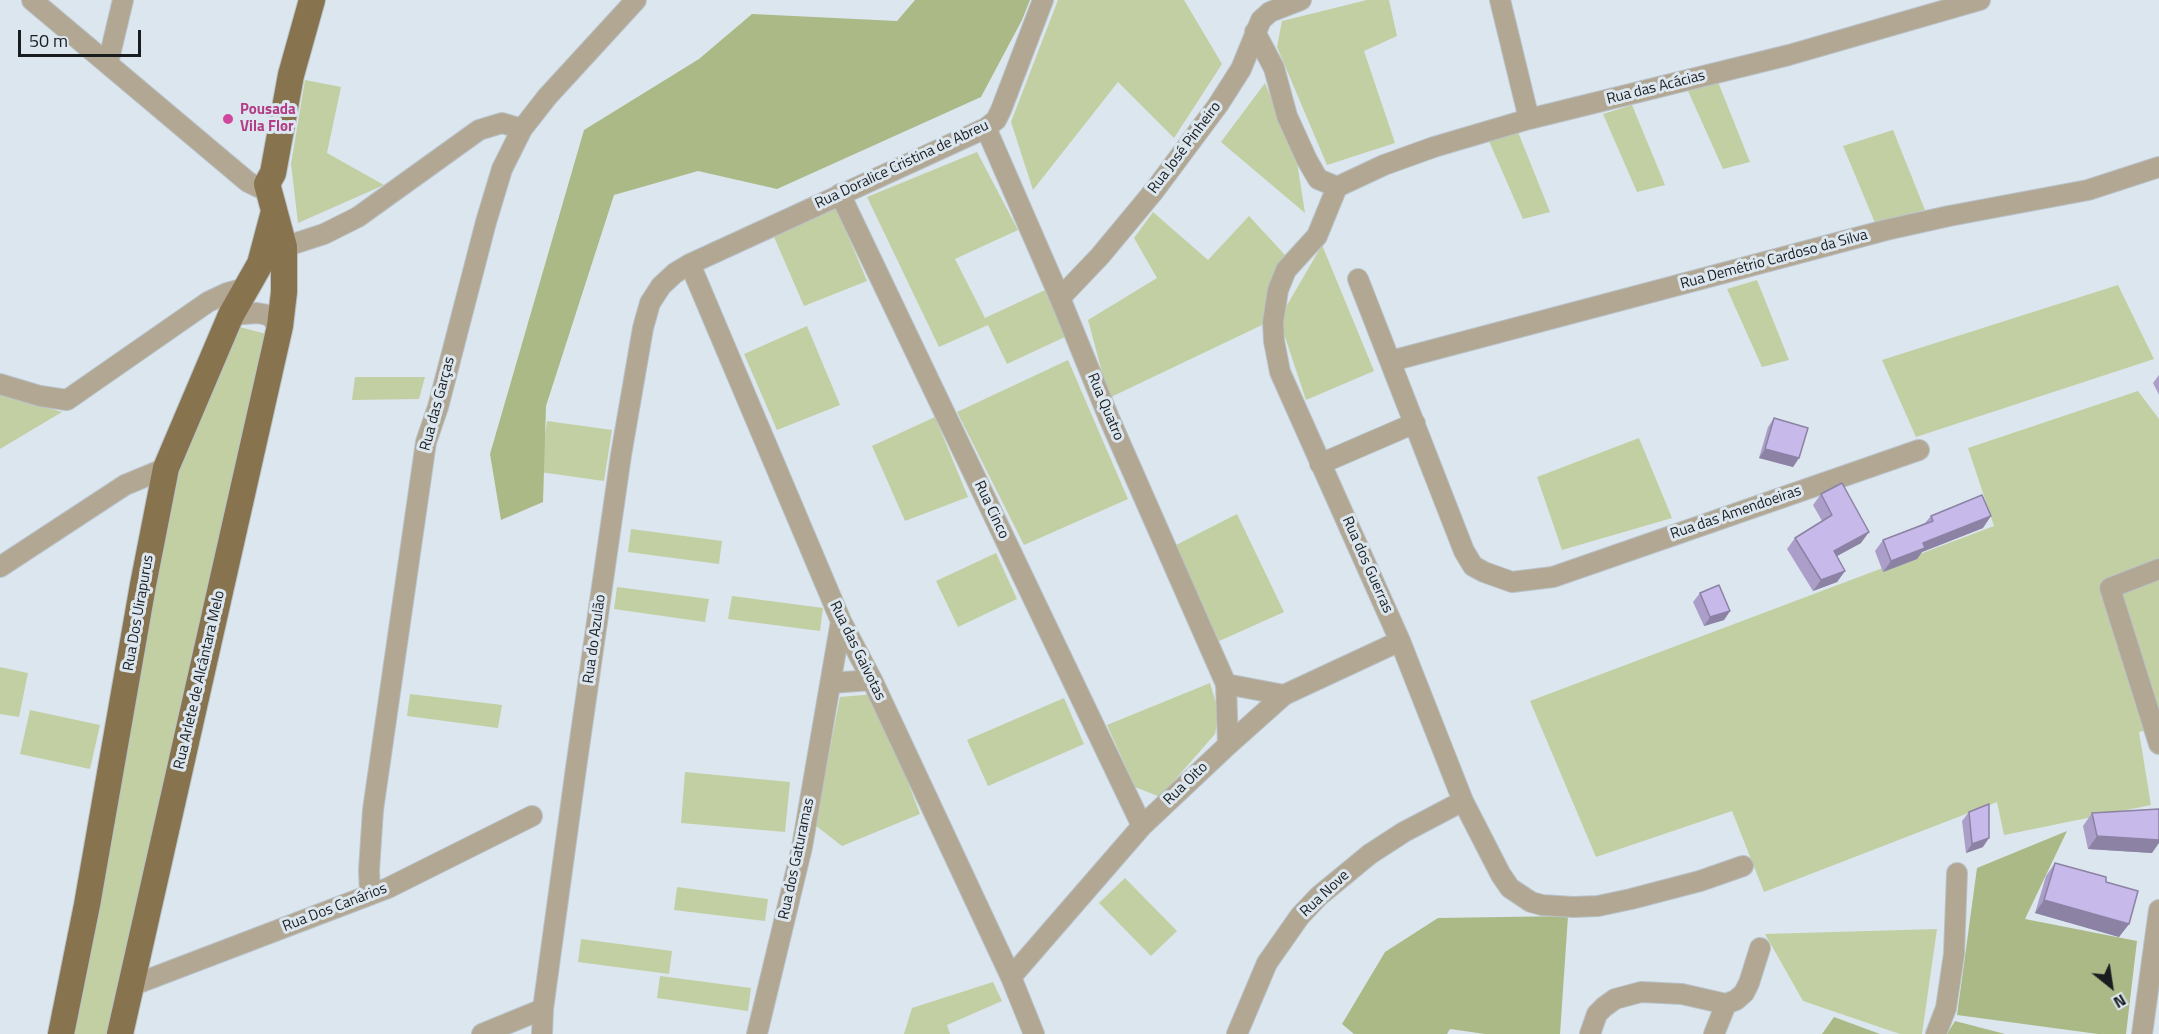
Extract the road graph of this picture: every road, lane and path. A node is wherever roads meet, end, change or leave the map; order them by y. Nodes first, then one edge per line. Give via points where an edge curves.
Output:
1 (32, 0) edge
2 (123, 0) edge
3 (312, 0) edge
4 (636, 0) edge
5 (1043, 0) edge
6 (1301, 0) edge
7 (1500, 0) edge
8 (1980, 0) edge
9 (1255, 32) junction
10 (108, 63) junction
11 (1529, 119) junction
12 (986, 128) junction
13 (522, 129) junction
14 (2159, 167) edge
15 (267, 184) junction
16 (1337, 187) junction
17 (840, 194) junction
18 (274, 248) junction
19 (690, 264) junction
20 (1358, 279) dead end
21 (245, 288) junction
22 (1060, 298) junction
23 (231, 315) junction
24 (280, 326) junction
25 (1391, 361) junction
26 (0, 384) edge
27 (1415, 423) junction
28 (1919, 450) dead end
29 (1320, 464) junction
30 (166, 468) junction
31 (0, 567) edge
32 (2159, 569) edge
33 (841, 621) junction
34 (1400, 641) junction
35 (872, 680) junction
36 (831, 684) junction
37 (1226, 684) junction
38 (1284, 695) junction
39 (2159, 744) edge
40 (1228, 745) junction
41 (1463, 801) junction
42 (532, 816) dead end
43 (1142, 826) junction
44 (1743, 866) dead end
45 (1957, 873) dead end
46 (370, 895) junction
47 (2159, 910) edge
48 (1760, 948) dead end
49 (1011, 977) junction
50 (131, 986) junction
51 (1726, 1004) junction
52 (543, 1009) junction
53 (61, 1034) edge
54 (120, 1034) edge
55 (482, 1034) edge
56 (542, 1034) edge
57 (757, 1034) edge
58 (1034, 1034) edge
59 (1237, 1034) edge
60 (1590, 1034) edge
61 (1714, 1034) edge
62 (1936, 1034) edge
63 (2142, 1034) edge

1 - 10 street
2 - 10 street
3 - 15 main road via 291,75 273,173
4 - 13 street, Rua das Garças
5 - 12 street, Rua Doralice Cristina de Abreu via 1001,110
6 - 9 street, Rua José Pinheiro via 1270,12
7 - 11 street
8 - 11 street, Rua das Acácias via 1789,56
9 - 16 street via 1274,68 1287,116 1307,160 1318,179
9 - 22 street, Rua José Pinheiro via 1241,69 1218,105 1154,191
10 - 15 street via 248,182 258,187
11 - 16 street, Rua das Acácias via 1434,147
12 - 17 street, Rua Doralice Cristina de Abreu
12 - 22 street, Rua Quatro
13 - 18 street via 502,123 478,130 358,217 324,234
13 - 46 street, Rua das Garças via 502,169 492,201 426,442 374,810
14 - 25 street, Rua Demétrio Cardoso da Silva via 2088,190 1886,231
15 - 18 main road, Rua Dos Uirapurus via 274,211
16 - 29 street, Rua dos Guerras via 1317,236 1286,270 1273,322 1280,372
17 - 19 street, Rua Doralice Cristina de Abreu
17 - 43 street, Rua Cinco
18 - 21 main road, Rua Dos Uirapurus
18 - 24 main road, Rua Arlete de Alcântara Melo via 284,292
19 - 33 street, Rua das Gaivotas
19 - 52 street, Rua do Azulão via 661,286 650,303 643,328
20 - 25 street, Rua das Amendoeiras
21 - 23 main road, Rua Dos Uirapurus
21 - 26 street via 208,302 67,400
22 - 37 street, Rua Quatro
23 - 24 street via 268,315
23 - 30 main road, Rua Dos Uirapurus
24 - 50 main road, Rua Arlete de Alcântara Melo
25 - 27 street, Rua das Amendoeiras
27 - 28 street, Rua das Amendoeiras via 1473,566 1512,582 1553,577
27 - 29 street
29 - 34 street, Rua dos Guerras
30 - 31 street via 125,485
30 - 53 main road, Rua Dos Uirapurus
32 - 39 street via 2110,588
33 - 35 street, Rua das Gaivotas
33 - 36 street, Rua dos Gaturamas
34 - 38 street, Rua Oito
34 - 41 street, Rua dos Guerras
35 - 36 street
35 - 49 street, Rua das Gaivotas
36 - 57 street, Rua dos Gaturamas via 801,847
37 - 38 street
37 - 40 street, Rua Quatro
38 - 40 street, Rua Oito
40 - 43 street, Rua Oito
41 - 44 street, Rua dos Guerras via 1501,875 1520,896 1542,905 1598,906 1700,881
41 - 59 street, Rua Nove via 1370,854 1319,896 1267,963
42 - 46 street, Rua Dos Canários
43 - 49 street, Rua Oito
45 - 62 street via 1947,1008
46 - 50 street, Rua Dos Canários
47 - 63 street
48 - 51 street via 1744,993
49 - 58 street, Rua das Gaivotas
50 - 54 main road, Rua Arlete de Alcântara Melo
51 - 60 street via 1682,994 1641,992 1615,999 1604,1007
51 - 61 street
52 - 55 street
52 - 56 street, Rua do Azulão

